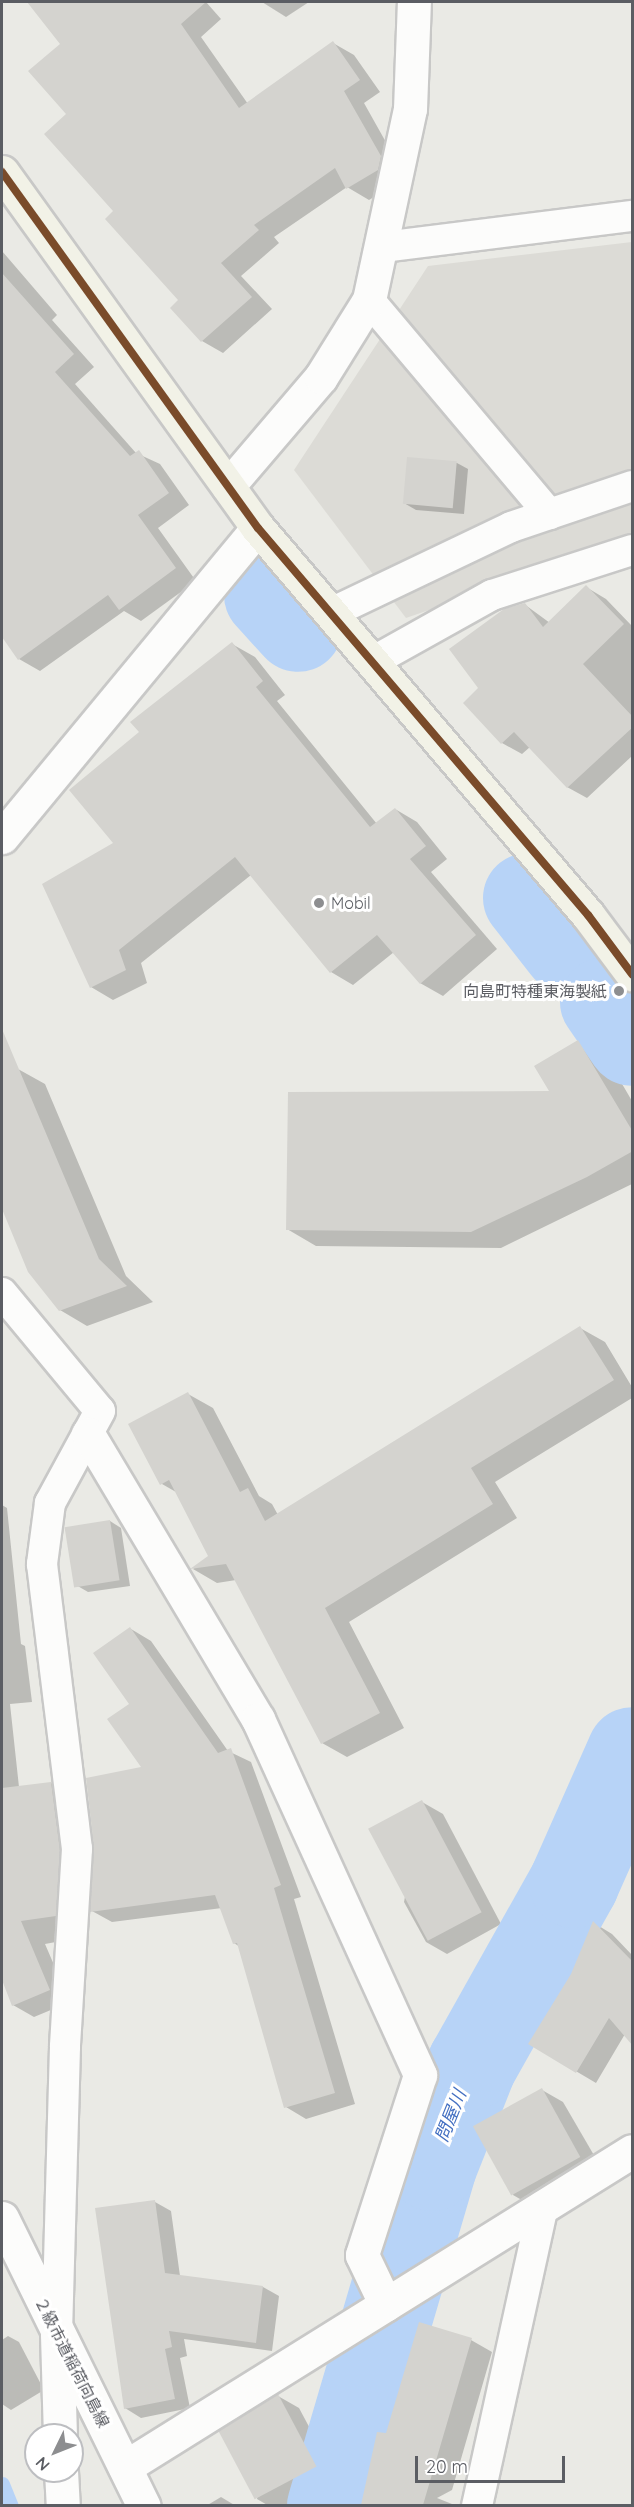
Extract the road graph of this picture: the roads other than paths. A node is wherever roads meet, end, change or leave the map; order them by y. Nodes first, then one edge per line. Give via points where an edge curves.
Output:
1 (414, 2) edge
2 (2, 172) edge
3 (633, 216) edge
4 (382, 247) junction
5 (369, 300) junction
6 (228, 486) junction
7 (633, 486) edge
8 (549, 514) junction
9 (258, 528) junction
10 (633, 550) edge
11 (331, 613) junction
12 (372, 662) junction
13 (2, 837) edge
14 (633, 974) edge
15 (2, 1293) edge
16 (88, 1434) junction
17 (633, 2151) edge
18 (543, 2206) junction
19 (2, 2218) edge
20 (386, 2305) junction
21 (57, 2335) junction
22 (60, 2423) edge
23 (125, 2468) junction
24 (62, 2483) edge
25 (63, 2505) edge
26 (144, 2505) edge
27 (477, 2505) edge

1 - 4 street via 410,109
2 - 6 main road
3 - 4 lane
4 - 5 street
5 - 6 street via 321,377
5 - 8 lane
6 - 9 main road
7 - 8 lane
8 - 11 lane via 511,527
9 - 11 main road
9 - 13 street
10 - 12 lane via 492,595
11 - 12 main road
12 - 14 main road via 588,915
15 - 16 lane via 100,1411
16 - 20 street via 258,1719 420,2074 362,2255
16 - 21 lane via 50,1503 42,1564 77,1849 65,2047
17 - 18 street
18 - 20 street
18 - 27 lane
19 - 21 street, ２級市道稲荷向島線
20 - 23 street
21 - 22 street
21 - 23 street, ２級市道稲荷向島線
23 - 26 street, ２級市道稲荷向島線
24 - 25 street

